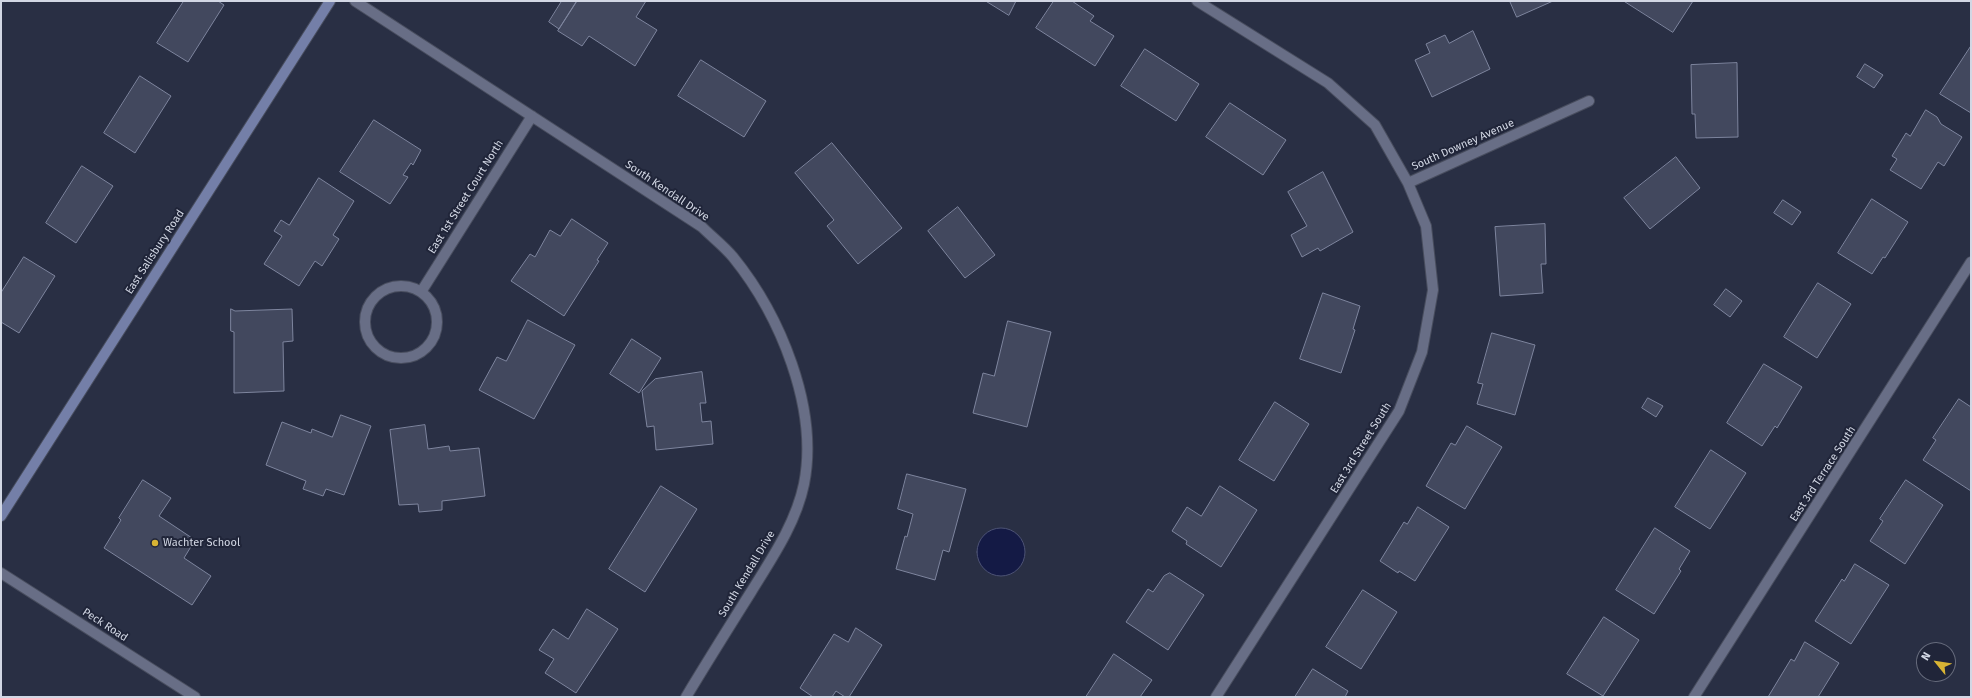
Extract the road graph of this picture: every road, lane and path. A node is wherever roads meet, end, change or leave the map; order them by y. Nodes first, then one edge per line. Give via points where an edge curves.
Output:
1 (330, 1) edge
2 (355, 1) edge
3 (1198, 1) edge
4 (1589, 101) dead end
5 (532, 116) junction
6 (1408, 183) junction
7 (1971, 262) edge
8 (421, 292) junction
9 (1, 516) edge
10 (1, 573) edge
11 (195, 697) edge
12 (686, 697) edge
13 (1216, 697) edge
14 (1694, 697) edge

1 - 9 street, East Salisbury Road
2 - 5 street, South Kendall Drive
3 - 6 street, South Downey Avenue via 1328,83 1375,126
4 - 6 street, South Downey Avenue
5 - 8 street, East 1st Street Court North
5 - 12 street, South Kendall Drive via 702,228 732,256 750,280 790,357 803,403 808,449 804,484 789,527 776,553
6 - 13 street, East 3rd Street South via 1426,226 1433,290 1422,352 1399,412
7 - 14 street, East 3rd Terrace South
8 - 8 street via 432,303 436,313 435,335 426,348 412,356 396,357 381,352 370,340 365,324 367,309 376,295 390,287 406,286
10 - 11 street, Peck Road

